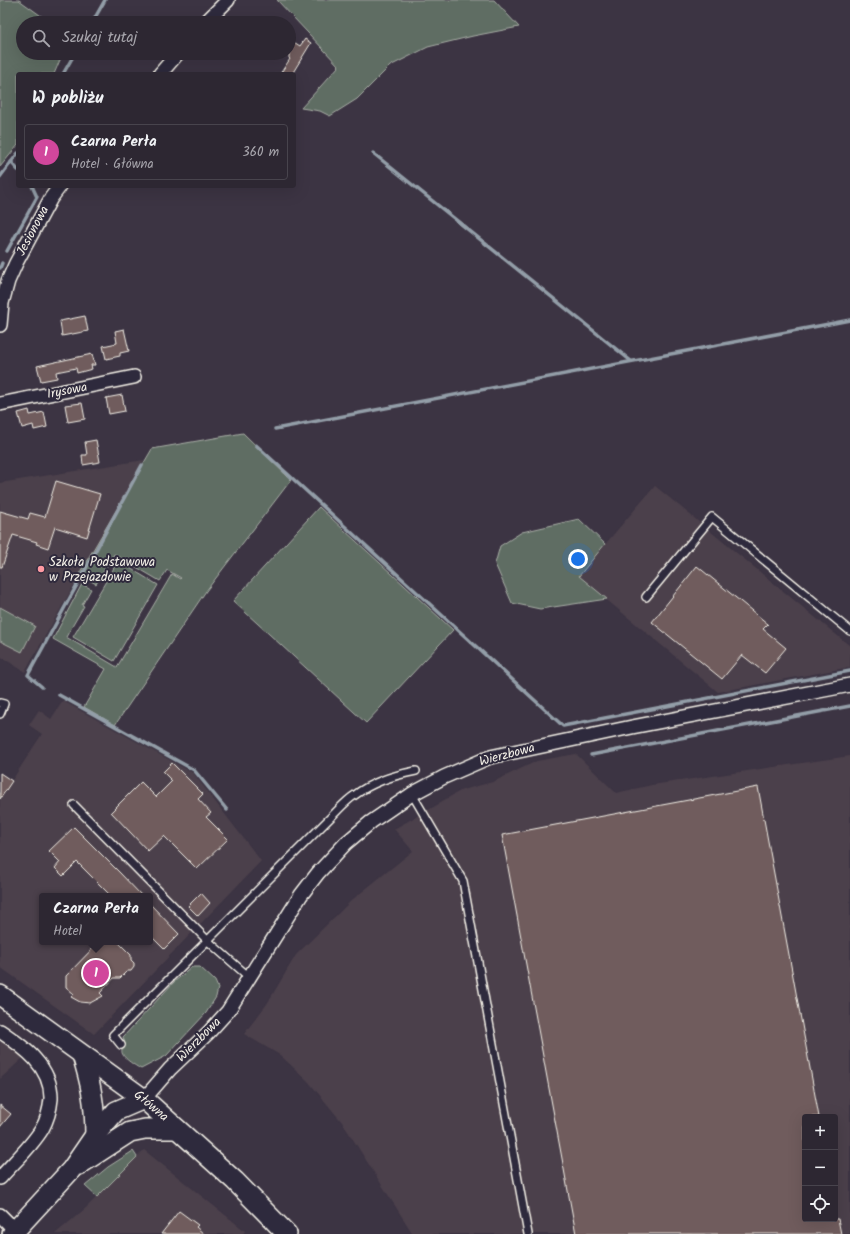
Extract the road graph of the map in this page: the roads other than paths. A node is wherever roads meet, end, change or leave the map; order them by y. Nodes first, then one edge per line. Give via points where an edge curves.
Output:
1 (228, 0) edge
2 (212, 16) edge
3 (172, 60) edge
4 (162, 72) edge
5 (58, 188) edge
6 (0, 325) edge
7 (134, 377) dead end
8 (0, 404) edge
9 (646, 597) dead end
10 (850, 631) edge
11 (850, 685) edge
12 (0, 703) edge
13 (0, 714) edge
14 (416, 771) dead end
15 (412, 794) junction
16 (74, 805) dead end
17 (208, 941) junction
18 (249, 977) junction
19 (0, 995) edge
20 (0, 1031) edge
21 (121, 1046) dead end
22 (82, 1054) junction
23 (144, 1099) junction
24 (177, 1129) junction
25 (130, 1132) junction
26 (95, 1135) junction
27 (71, 1170) junction
28 (0, 1178) edge
29 (0, 1215) edge
30 (16, 1233) edge
31 (287, 1234) edge
32 (528, 1234) edge

1 - 2 street
3 - 4 street
5 - 6 street, Jesionowa via 8,281
7 - 8 street, Irysowa
9 - 10 lane via 712,517
11 - 15 street, Wierzbowa via 490,757
12 - 13 lane via 4,704
14 - 17 lane via 374,783 355,794
15 - 18 street, Wierzbowa via 346,843 318,873
15 - 32 lane via 463,881
16 - 17 lane
17 - 18 lane
17 - 21 lane via 113,1036
18 - 23 street, Wierzbowa via 228,1011
19 - 22 main road, Główna
20 - 28 street via 21,1045 36,1060 47,1076 51,1094 43,1127
22 - 23 main road, Główna
22 - 26 main road via 93,1094
23 - 24 main road, Główna
23 - 25 main road via 139,1117
23 - 26 main road via 116,1111
24 - 25 main road via 145,1129
24 - 31 main road, Główna via 235,1181
25 - 27 main road
26 - 27 main road
27 - 30 main road
29 - 30 street

